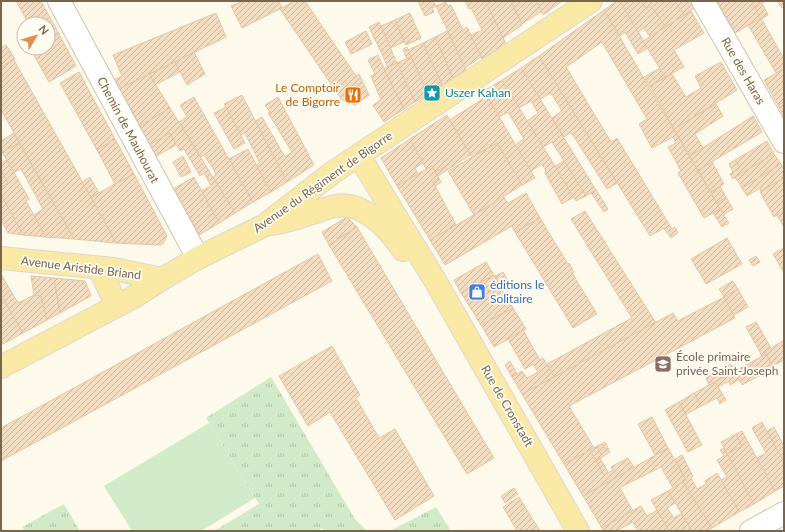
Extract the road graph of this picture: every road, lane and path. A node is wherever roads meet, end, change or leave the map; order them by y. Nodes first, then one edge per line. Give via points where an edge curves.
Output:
1 (59, 1) edge
2 (591, 1) edge
3 (703, 1) edge
4 (784, 142) edge
5 (359, 156) junction
6 (265, 225) junction
7 (1, 258) edge
8 (198, 258) junction
9 (99, 268) junction
10 (162, 279) junction
11 (436, 282) junction
12 (117, 306) junction
13 (1, 367) edge
14 (784, 512) edge
15 (578, 531) edge
16 (751, 531) edge

1 - 8 street, Chemin de Mauhourat
2 - 5 main road, Avenue du Régiment de Bigorre
3 - 4 street, Rue des Haras
5 - 6 main road, Avenue du Régiment de Bigorre via 332,173
5 - 11 main road, Rue de Cronstadt
6 - 8 main road, Avenue du Régiment de Bigorre
6 - 11 main road via 283,223 332,206 362,210 393,235 418,273
7 - 9 main road, Avenue Aristide Briand
8 - 10 main road, Avenue du Régiment de Bigorre
9 - 10 main road, Avenue Aristide Briand
9 - 12 main road
10 - 12 main road, Avenue du Régiment de Bigorre
11 - 15 main road, Rue de Cronstadt
12 - 13 main road, Avenue du Régiment de Bigorre
14 - 16 street

